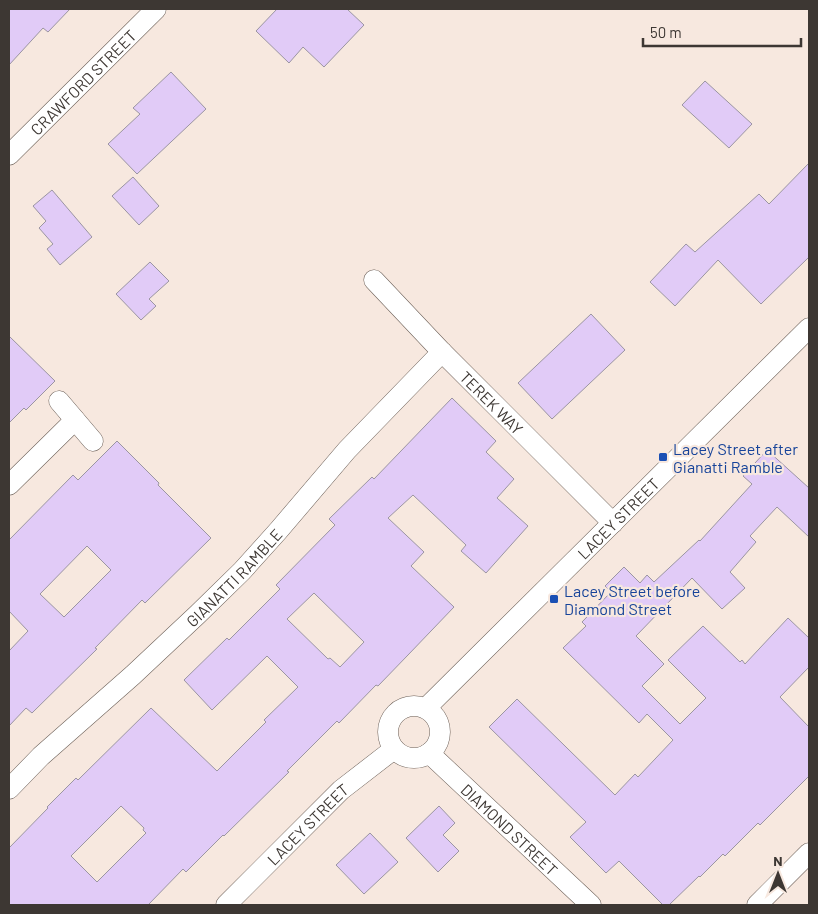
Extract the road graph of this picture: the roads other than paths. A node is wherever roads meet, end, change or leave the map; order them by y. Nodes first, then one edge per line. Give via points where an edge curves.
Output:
1 (156, 9) edge
2 (9, 155) edge
3 (374, 280) dead end
4 (809, 328) edge
5 (442, 352) junction
6 (59, 401) dead end
7 (75, 420) junction
8 (93, 441) dead end
9 (9, 485) edge
10 (613, 523) junction
11 (426, 708) junction
12 (394, 749) junction
13 (429, 753) junction
14 (9, 789) edge
15 (809, 853) edge
16 (226, 905) edge
17 (591, 905) edge
18 (757, 905) edge

1 - 2 street, CRAWFORD STREET
3 - 5 street, TEREK WAY
4 - 10 street, LACEY STREET
5 - 10 street, TEREK WAY
5 - 14 street, GIANATTI RAMBLE via 348,450 242,571
6 - 7 street
7 - 8 street
7 - 9 street
10 - 11 street, LACEY STREET
11 - 12 street via 410,705 398,710 390,720 387,734
11 - 13 street via 438,722 440,736
12 - 13 street via 403,756 418,758
12 - 16 street, LACEY STREET via 341,790
13 - 17 street, DIAMOND STREET
15 - 18 street

